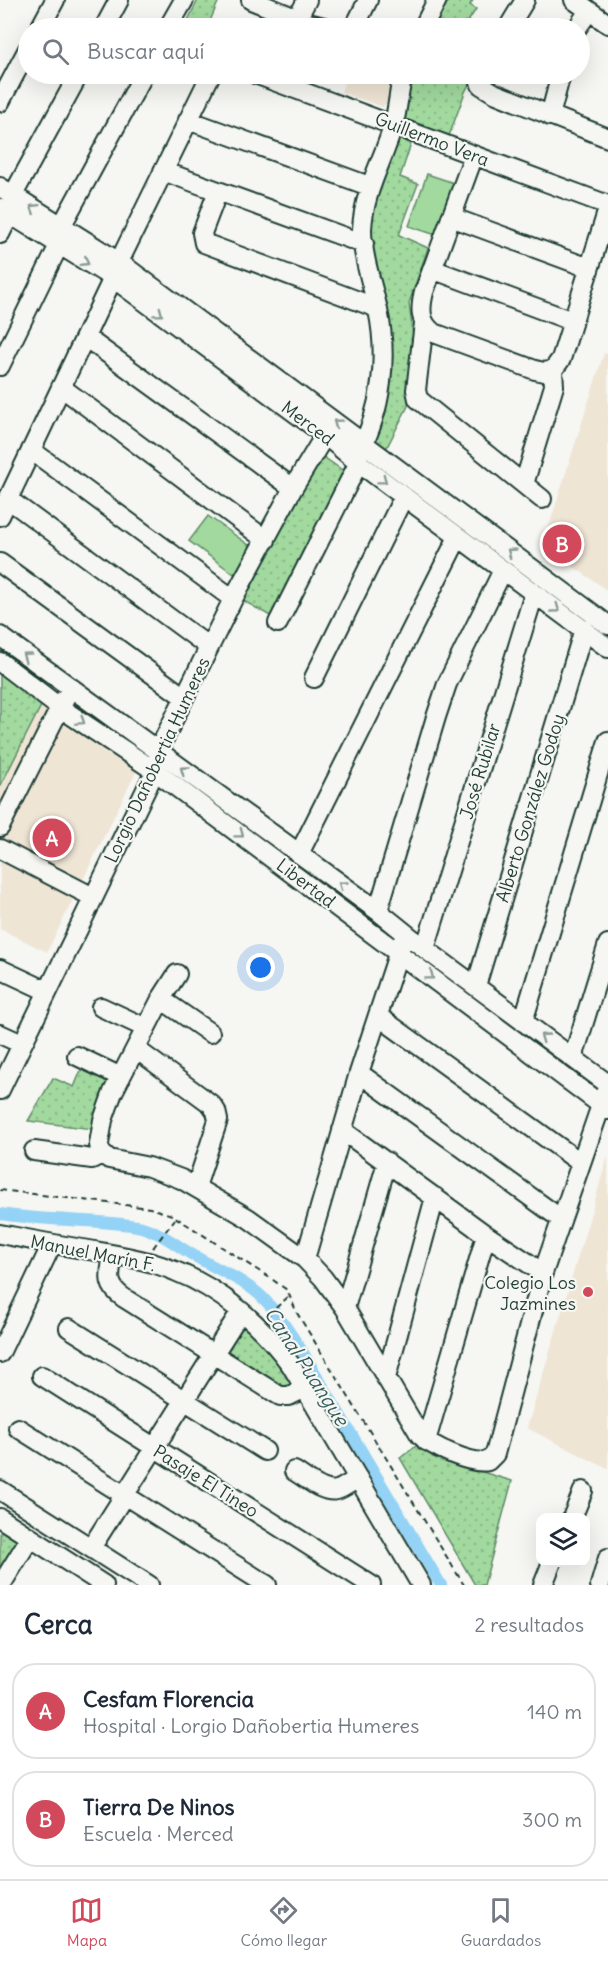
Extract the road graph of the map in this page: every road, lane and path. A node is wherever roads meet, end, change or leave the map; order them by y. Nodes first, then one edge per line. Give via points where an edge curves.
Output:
1 (55, 0) edge
2 (119, 0) edge
3 (184, 0) edge
4 (251, 0) edge
5 (307, 0) edge
6 (368, 0) edge
7 (437, 0) edge
8 (525, 0) edge
9 (582, 5) edge
10 (45, 18) edge
11 (109, 18) edge
12 (174, 18) edge
13 (295, 18) edge
14 (298, 18) edge
15 (359, 18) edge
16 (428, 18) edge
17 (514, 18) edge
18 (608, 24) edge
19 (18, 68) edge
20 (73, 84) edge
21 (139, 84) edge
22 (206, 84) edge
23 (283, 84) edge
24 (401, 84) edge
25 (482, 84) edge
26 (558, 84) edge
27 (0, 102) edge
28 (550, 116) junction
29 (188, 120) junction
30 (393, 124) junction
31 (608, 138) edge
32 (474, 155) junction
33 (164, 171) junction
34 (369, 186) junction
35 (7, 191) edge
36 (218, 191) junction
37 (608, 207) edge
38 (5, 211) edge
39 (451, 217) junction
40 (62, 225) junction
41 (0, 234) edge
42 (364, 244) junction
43 (59, 245) junction
44 (589, 268) junction
45 (432, 269) junction
46 (116, 270) junction
47 (377, 308) junction
48 (572, 321) junction
49 (424, 323) junction
50 (85, 337) junction
51 (0, 366) edge
52 (554, 370) junction
53 (61, 387) junction
54 (325, 435) junction
55 (364, 443) junction
56 (31, 450) junction
57 (357, 461) junction
58 (524, 484) junction
59 (293, 488) junction
60 (404, 496) junction
61 (8, 499) junction
62 (542, 499) dead end
63 (0, 516) edge
64 (458, 537) junction
65 (266, 540) junction
66 (0, 563) edge
67 (503, 570) junction
68 (534, 594) junction
69 (233, 599) junction
70 (278, 623) dead end
71 (608, 625) edge
72 (584, 629) junction
73 (0, 636) edge
74 (209, 647) junction
75 (608, 648) edge
76 (0, 662) edge
77 (314, 678) dead end
78 (71, 688) junction
79 (184, 698) junction
80 (59, 707) junction
81 (608, 741) edge
82 (158, 750) junction
83 (155, 771) junction
84 (0, 827) edge
85 (0, 849) edge
86 (299, 854) junction
87 (93, 897) junction
88 (378, 911) junction
89 (405, 933) junction
90 (608, 944) edge
91 (425, 949) junction
92 (399, 953) junction
93 (0, 969) edge
94 (177, 974) dead end
95 (476, 986) junction
96 (47, 991) junction
97 (161, 999) junction
98 (101, 1007) dead end
99 (378, 1016) junction
100 (523, 1022) junction
101 (146, 1028) junction
102 (210, 1033) dead end
103 (0, 1034) edge
104 (22, 1044) junction
105 (136, 1049) junction
106 (77, 1056) dead end
107 (573, 1059) junction
108 (359, 1073) junction
109 (121, 1077) junction
110 (608, 1084) edge
111 (0, 1090) edge
112 (605, 1107) edge
113 (342, 1130) junction
114 (34, 1151) dead end
115 (102, 1154) junction
116 (387, 1162) junction
117 (581, 1163) junction
118 (196, 1187) junction
119 (435, 1197) junction
120 (176, 1218) dead end
121 (561, 1219) junction
122 (0, 1234) edge
123 (486, 1235) junction
124 (52, 1244) junction
125 (153, 1248) dead end
126 (113, 1255) junction
127 (304, 1258) junction
128 (543, 1273) junction
129 (289, 1296) dead end
130 (345, 1308) junction
131 (240, 1311) junction
132 (266, 1317) dead end
133 (69, 1328) dead end
134 (0, 1353) edge
135 (213, 1355) junction
136 (42, 1376) dead end
137 (386, 1378) junction
138 (305, 1388) junction
139 (184, 1401) junction
140 (18, 1428) dead end
141 (426, 1441) junction
142 (155, 1448) junction
143 (265, 1451) dead end
144 (294, 1471) dead end
145 (358, 1478) junction
146 (0, 1490) edge
147 (583, 1491) dead end
148 (125, 1495) junction
149 (574, 1513) edge
150 (0, 1518) edge
151 (30, 1538) junction
152 (92, 1548) junction
153 (550, 1567) edge
154 (94, 1582) edge
155 (1, 1585) edge
156 (149, 1585) edge
157 (267, 1585) edge
158 (370, 1585) edge
159 (421, 1585) edge
160 (543, 1585) edge

1 - 10 street
2 - 11 street
3 - 12 street
4 - 13 street
5 - 14 street
6 - 15 street
7 - 16 street
8 - 17 street
9 - 18 street
19 - 27 street
20 - 35 street
21 - 40 street
22 - 29 street
23 - 30 street, Guillermo Vera
24 - 30 street
25 - 28 street
26 - 28 street
28 - 31 street
29 - 33 street
29 - 34 street
30 - 32 street, Guillermo Vera
30 - 34 street
32 - 37 street, Guillermo Vera
32 - 39 street
33 - 36 street
33 - 46 street
34 - 42 street via 362,229
40 -> 35 street, Merced
36 - 42 street
36 - 47 street via 202,233 202,241 207,245
37 - 44 street
38 - 41 street
38 - 43 street, Merced
39 - 44 street
39 - 45 street
40 - 43 street
40 - 46 street, Merced
42 - 47 street
43 -> 46 street, Merced
43 - 51 street
44 - 48 street
45 - 48 street
45 - 49 street via 422,301
46 - 50 street
46 -> 54 street, Merced
55 -> 46 street, Merced
47 - 55 street via 382,380
48 - 52 street
49 - 52 street via 434,333 535,370
49 - 58 street via 418,399
50 - 53 street
50 - 59 street
52 - 58 street via 554,386
53 - 56 street
53 - 65 street
54 - 57 street, Merced
54 - 59 street, Lorgio Dañobertia Humeres
55 - 57 street
71 -> 55 street, Merced
56 - 61 street
56 - 69 street
57 -> 60 street, Merced
57 - 70 street
58 - 62 street
59 - 65 street, Lorgio Dañobertia Humeres
60 - 64 street, Merced
60 - 77 street
61 - 63 street
61 - 74 street
64 - 67 street, Merced
64 - 86 street
65 - 69 street, Lorgio Dañobertia Humeres
66 - 79 street
67 - 68 street, Merced
67 - 88 street via 447,684
68 -> 72 street, Merced
68 - 91 street, José Rubilar
69 - 74 street, Lorgio Dañobertia Humeres
72 - 75 street, Merced
72 - 95 street, Alberto González Godoy
78 -> 73 street, Libertad
74 - 79 street, Lorgio Dañobertia Humeres
76 - 80 street, Libertad
78 - 80 street
78 - 82 street, Libertad
79 - 82 street, Lorgio Dañobertia Humeres
80 -> 83 street, Libertad
80 - 84 street
81 - 100 street
82 - 83 street, Lorgio Dañobertia Humeres
86 -> 82 street, Libertad
83 - 87 street, Lorgio Dañobertia Humeres
83 -> 92 street, Libertad
85 - 87 street
88 -> 86 street, Libertad
87 - 96 street, Lorgio Dañobertia Humeres
88 - 89 street, Libertad
89 - 91 street, Libertad
89 - 92 street
90 - 107 street
91 - 95 street, Libertad
92 - 99 street
92 -> 112 street, Libertad
93 - 96 street
94 - 97 street
95 - 100 street, Libertad
96 - 104 street, Lorgio Dañobertia Humeres
97 - 101 street
97 - 102 street
98 - 101 street
99 - 108 street
99 - 117 street
107 -> 100 street, Libertad
101 - 105 street
103 - 104 street
104 - 111 street, Lorgio Dañobertia Humeres
105 - 109 street
105 - 118 street via 216,1111 218,1120
106 - 109 street
107 - 110 street, Libertad
108 - 113 street
108 - 121 street
109 - 115 street via 103,1120 99,1144
110 - 112 street
112 - 117 street
113 - 116 street
113 - 127 street
114 - 115 street via 92,1159
115 - 118 street via 113,1161 165,1172
116 - 119 street
116 - 130 street
117 - 121 street
118 - 127 street
119 - 123 street
119 - 137 street
120 - 125 path
121 - 128 street
122 - 124 street, Manuel Marín F.
123 - 128 street
123 - 141 street
124 - 126 street, Manuel Marín F.
124 - 134 street
126 - 131 street, Manuel Marín F. via 175,1271 202,1284
126 - 135 street via 110,1277 115,1291
127 - 130 street
128 - 141 street via 495,1454 488,1461 478,1462
129 - 132 path
130 - 137 street
131 - 135 street
131 - 138 street, Manuel Marín F. via 280,1350
133 - 139 street
135 - 138 street via 280,1396
135 - 139 street
136 - 142 street, Pasaje El Tineo
137 - 141 street
138 - 145 street, Manuel Marín F.
139 - 142 street
139 - 143 street
140 - 148 street
142 - 148 street
142 - 158 street, Pasaje El Tineo
144 - 145 street via 331,1491
145 - 159 street, Manuel Marín F.
146 - 152 street
147 - 149 street
148 - 152 street
148 - 157 street
150 - 151 street
151 - 154 street
151 - 155 street
152 - 156 street
153 - 160 street

